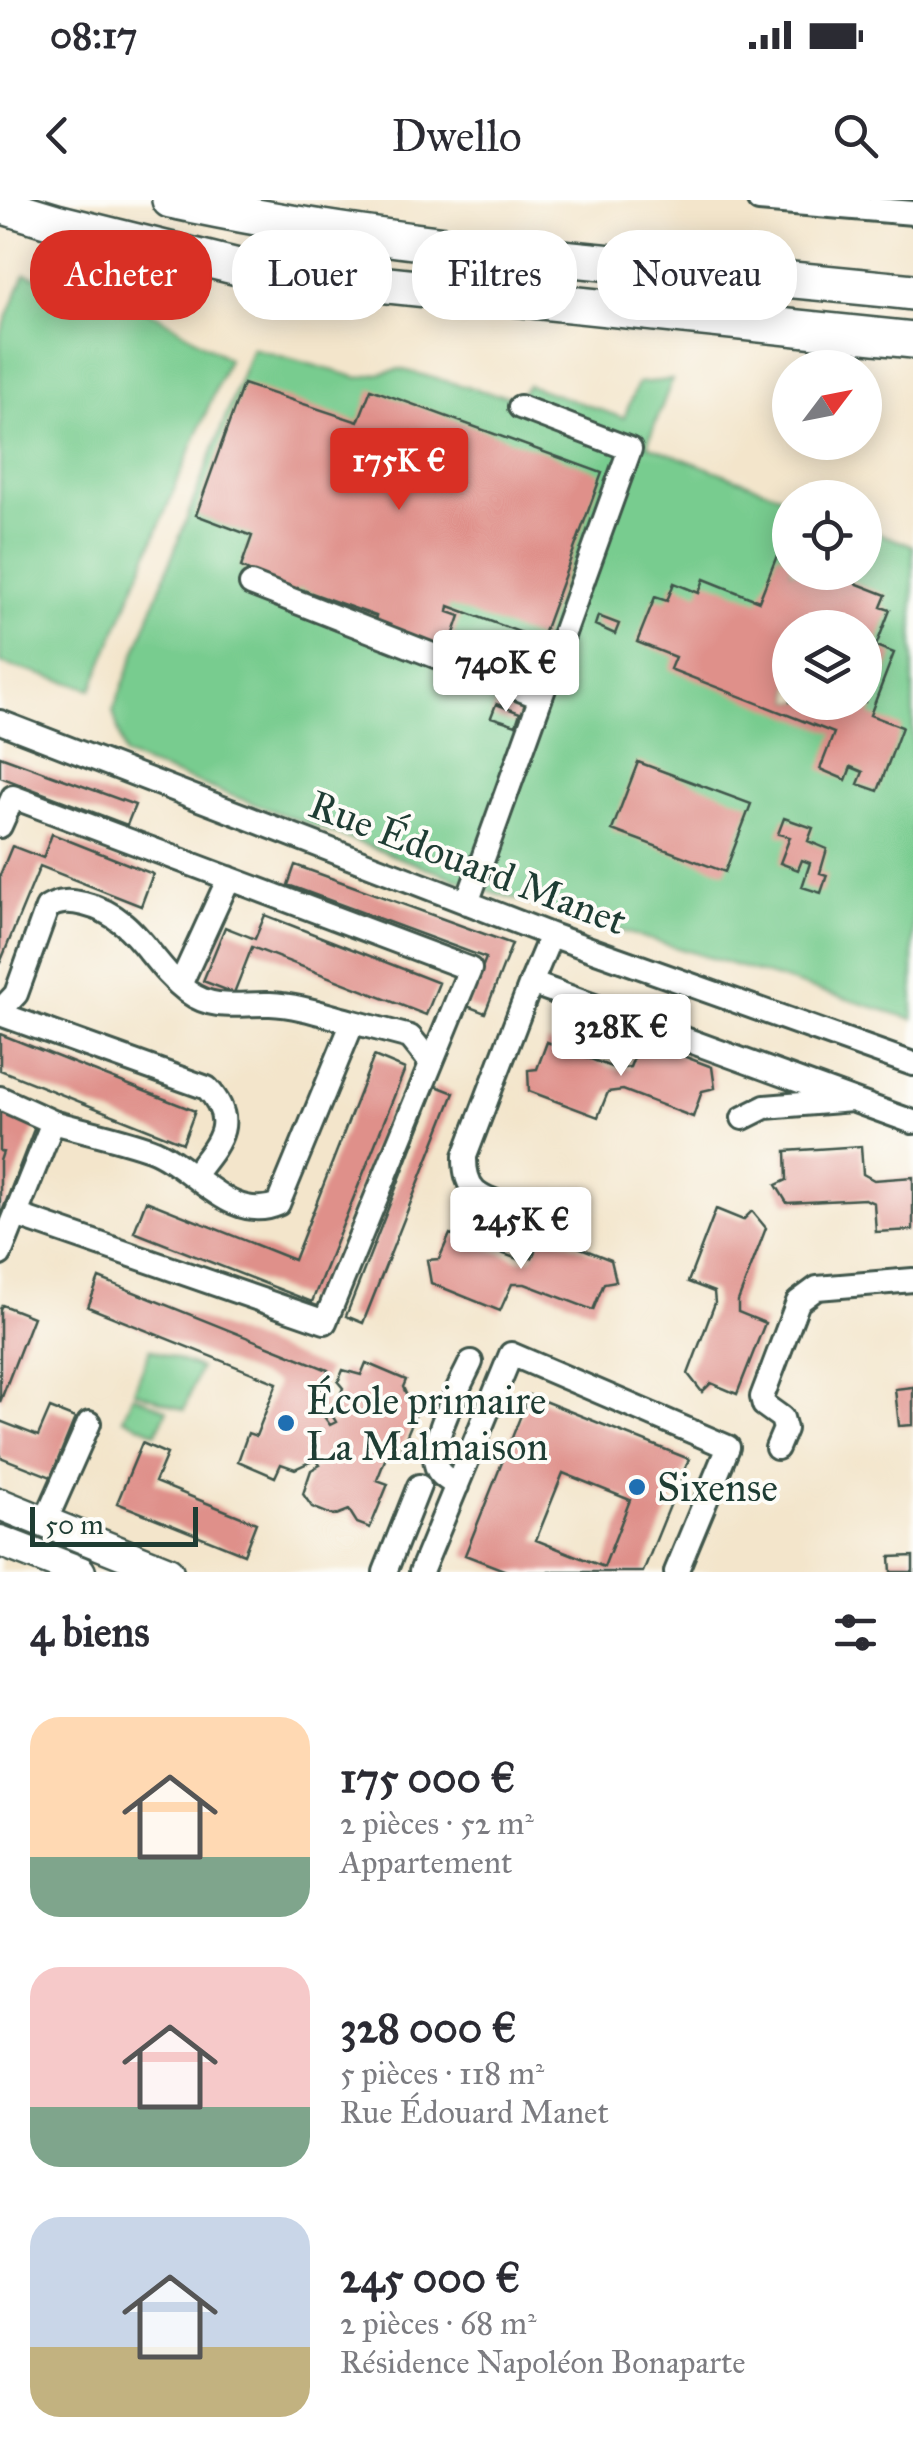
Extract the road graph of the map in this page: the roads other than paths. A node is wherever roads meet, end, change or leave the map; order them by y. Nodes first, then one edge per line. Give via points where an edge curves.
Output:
1 (170, 200) edge
2 (759, 200) edge
3 (0, 205) edge
4 (913, 213) edge
5 (913, 292) edge
6 (913, 340) edge
7 (520, 407) dead end
8 (251, 584) dead end
9 (540, 696) junction
10 (0, 722) edge
11 (0, 826) edge
12 (229, 878) junction
13 (466, 902) junction
14 (551, 936) junction
15 (531, 984) junction
16 (180, 985) junction
17 (0, 1012) edge
18 (353, 1022) junction
19 (431, 1063) junction
20 (913, 1064) edge
21 (0, 1098) edge
22 (852, 1100) junction
23 (743, 1118) dead end
24 (53, 1122) junction
25 (913, 1122) edge
26 (194, 1176) junction
27 (519, 1210) dead end
28 (16, 1214) junction
29 (0, 1254) edge
30 (913, 1280) edge
31 (471, 1362) dead end
32 (89, 1423) dead end
33 (777, 1448) dead end
34 (419, 1486) dead end
35 (457, 1486) junction
36 (0, 1504) edge
37 (45, 1522) junction
38 (0, 1541) edge
39 (80, 1572) edge
40 (168, 1572) edge
41 (385, 1572) edge
42 (421, 1572) edge
43 (676, 1572) edge

1 - 5 highway via 388,238
2 - 4 street
3 - 6 highway via 254,271
7 - 9 street via 630,449
8 - 9 street
9 - 13 street
10 - 13 street, Rue Édouard Manet
11 - 12 street via 13,797
12 - 16 street
12 - 19 street via 470,969
13 - 14 street, Rue Édouard Manet
14 - 15 street
14 - 20 street, Rue Édouard Manet
15 - 22 street
15 - 27 street via 465,1156 464,1176 474,1193
16 - 17 street via 122,919 56,902 47,908 16,994
16 - 18 street via 204,1002 235,1008 270,1004
17 - 26 street via 206,1088 218,1100 225,1124
18 - 19 street via 410,1037
18 - 26 street via 278,1204 262,1211 238,1206
19 - 28 street via 325,1322
21 - 24 street
22 - 23 street via 764,1107
22 - 25 street
24 - 26 street via 154,1150
24 - 28 street
28 - 29 street
30 - 33 street via 817,1288 798,1302 762,1397 785,1428
31 - 35 street via 435,1444 440,1474
32 - 37 street
34 - 41 street
35 - 42 street
35 - 43 street via 511,1354 728,1447
36 - 37 main road
37 - 40 main road
38 - 39 main road

